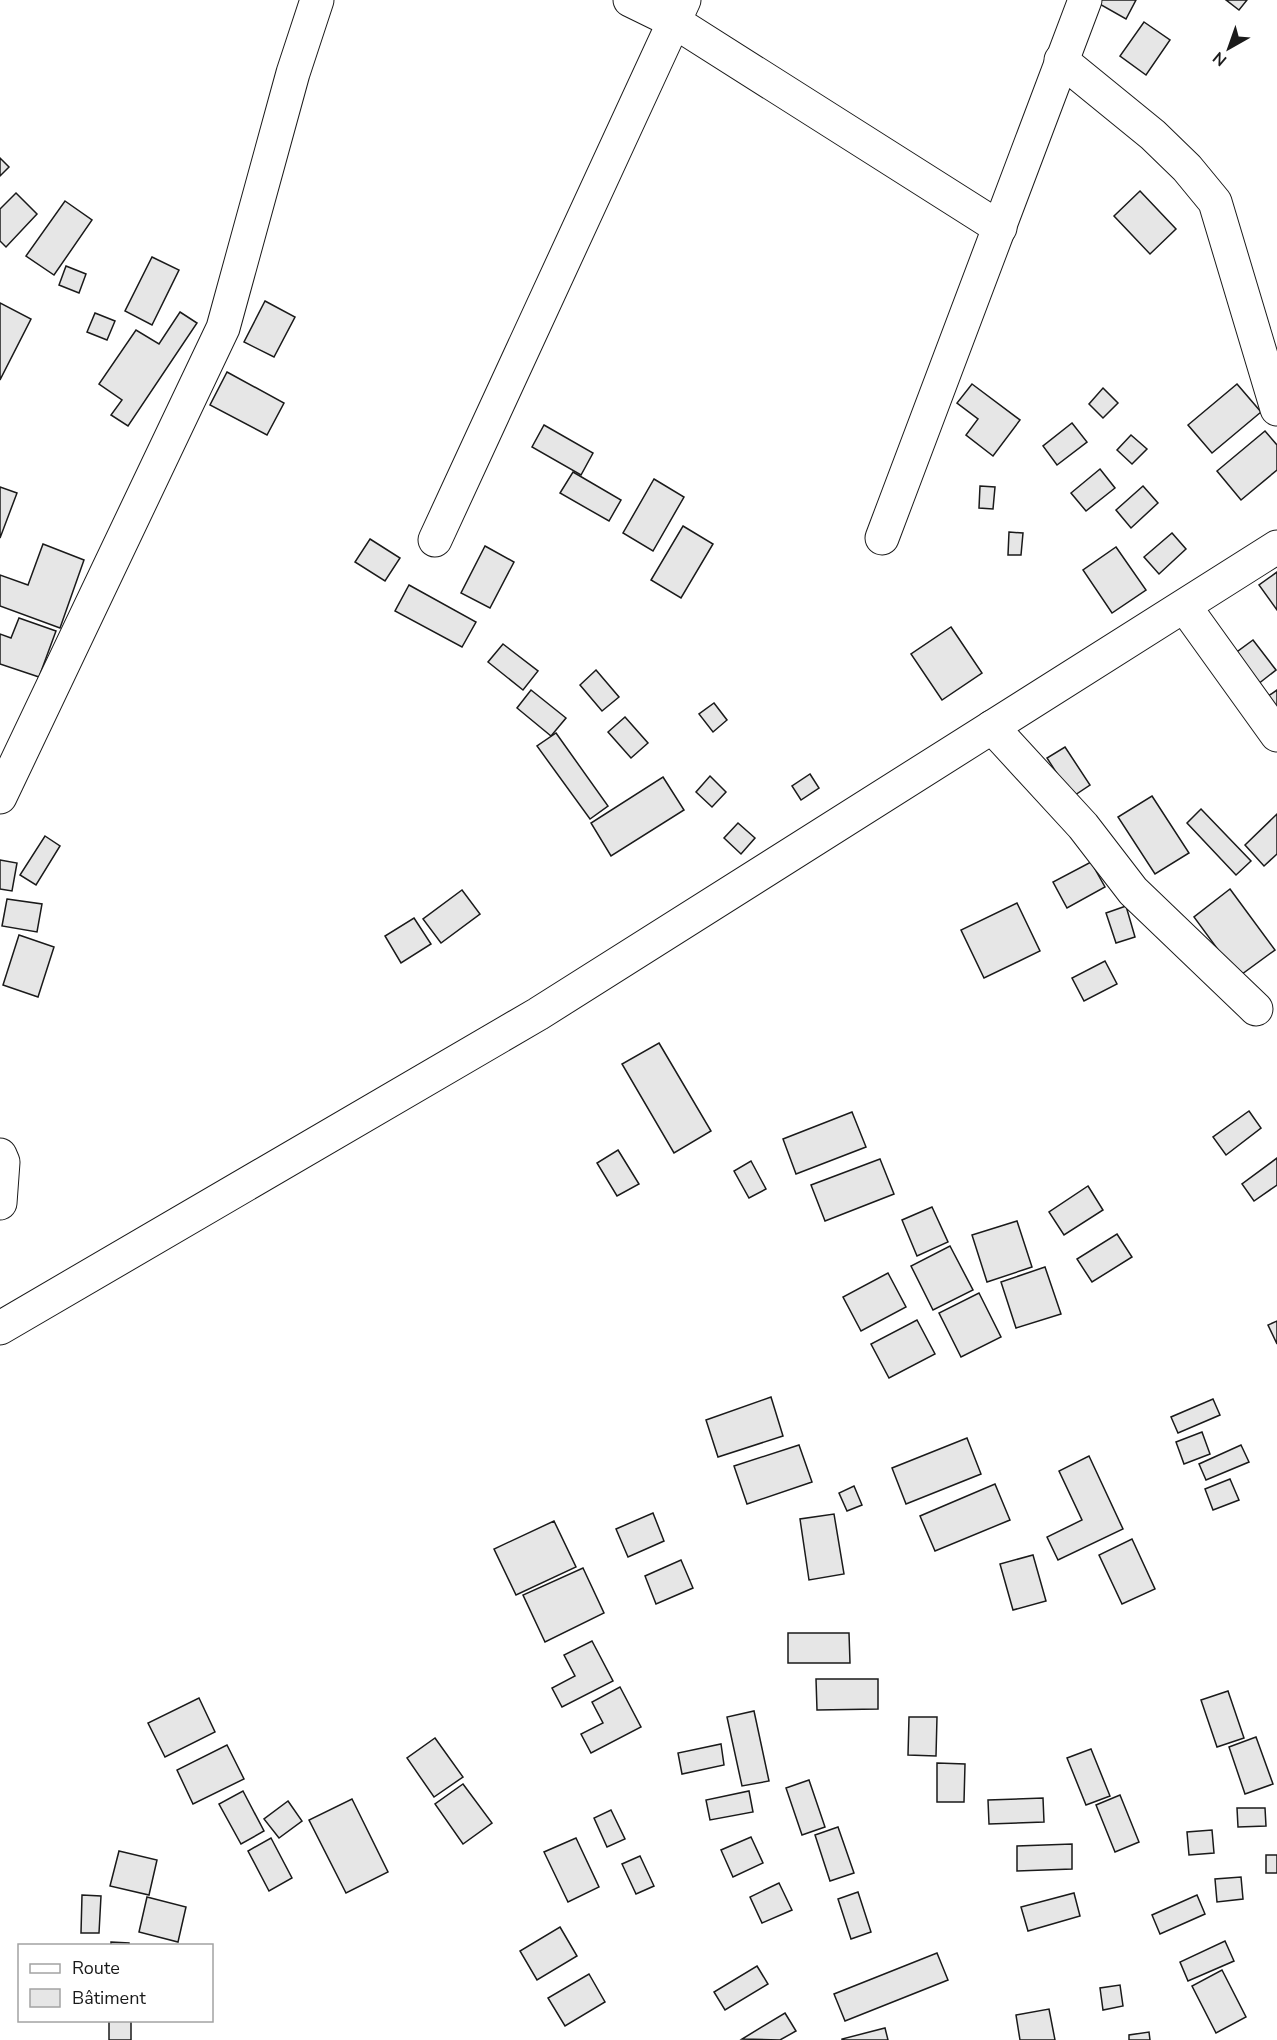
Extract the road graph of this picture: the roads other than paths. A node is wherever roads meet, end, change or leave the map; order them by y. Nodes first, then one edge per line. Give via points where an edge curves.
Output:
1 (317, 0) edge
2 (630, 0) edge
3 (1085, 0) edge
4 (680, 11) edge
5 (1061, 60) junction
6 (1000, 228) junction
7 (1277, 409) edge
8 (882, 538) dead end
9 (435, 540) dead end
10 (1277, 547) edge
11 (1185, 607) junction
12 (992, 727) junction
13 (1277, 735) edge
14 (0, 797) edge
15 (1256, 1009) dead end
16 (0, 1155) edge
17 (0, 1203) edge
18 (0, 1328) edge

1 - 14 street via 223,328
2 - 4 street
3 - 5 street
4 - 6 street
4 - 9 street
5 - 6 street
5 - 7 street via 1153,135 1215,202
6 - 8 street
10 - 11 street
11 - 12 street
11 - 13 street
12 - 15 street via 1083,826 1133,891
12 - 18 street via 538,1014
16 - 17 street

